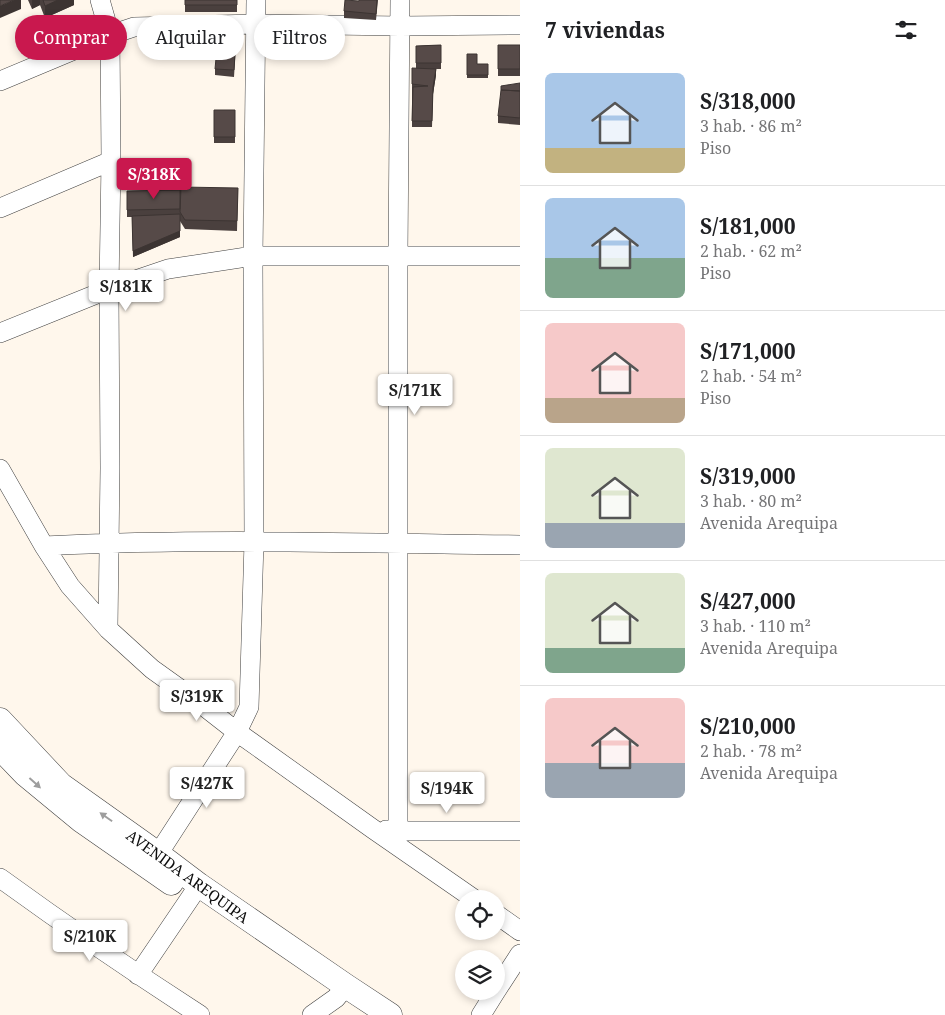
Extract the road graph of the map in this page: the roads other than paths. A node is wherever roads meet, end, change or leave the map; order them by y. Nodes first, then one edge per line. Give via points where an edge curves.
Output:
1 (100, 0) edge
2 (256, 0) edge
3 (400, 0) edge
4 (104, 15) edge
5 (256, 15) edge
6 (254, 24) edge
7 (345, 25) edge
8 (520, 25) edge
9 (400, 26) junction
10 (127, 29) edge
11 (51, 60) edge
12 (110, 60) edge
13 (256, 60) edge
14 (0, 82) edge
15 (111, 161) junction
16 (0, 208) edge
17 (398, 255) junction
18 (253, 256) junction
19 (520, 256) edge
20 (109, 289) junction
21 (0, 333) edge
22 (0, 469) edge
23 (254, 542) junction
24 (109, 543) junction
25 (398, 544) junction
26 (520, 544) edge
27 (44, 546) junction
28 (108, 629) junction
29 (0, 720) edge
30 (237, 732) junction
31 (0, 748) edge
32 (373, 829) junction
33 (398, 831) junction
34 (520, 831) edge
35 (154, 861) junction
36 (0, 878) edge
37 (461, 890) edge
38 (195, 891) junction
39 (505, 920) edge
40 (520, 930) edge
41 (520, 954) edge
42 (138, 974) junction
43 (505, 977) edge
44 (341, 992) junction
45 (490, 1000) edge
46 (200, 1015) edge
47 (312, 1015) edge
48 (360, 1015) edge
49 (390, 1015) edge
50 (481, 1015) edge

1 - 4 street
2 - 5 street
3 - 9 street
6 - 10 street
7 - 9 street
8 - 9 street
9 - 17 street
11 - 14 street
12 - 15 street
13 - 18 street
15 - 16 street
15 - 20 street
17 - 18 street
17 - 19 street
17 - 25 street
18 - 20 street via 168,269
18 - 23 street
20 - 21 street
20 - 24 street
22 - 27 street
23 - 24 street
23 - 25 street
23 - 30 street via 249,707
24 - 27 street
24 - 28 street
25 - 26 street
25 - 33 street
27 - 28 street via 70,586
28 - 30 street via 152,669
35 -> 29 street, AVENIDA AREQUIPA via 61,785
30 - 32 street
30 - 35 street
31 -> 35 street, AVENIDA AREQUIPA via 31,780 82,821
32 - 33 street
32 - 37 street
33 - 34 street
35 - 38 street, AVENIDA AREQUIPA
36 - 42 street
38 - 42 street
38 - 44 street, AVENIDA AREQUIPA
39 - 40 street
41 - 43 street
42 - 46 street
44 - 47 street
44 - 48 street, AVENIDA AREQUIPA
44 - 49 street, AVENIDA AREQUIPA
45 - 50 street

